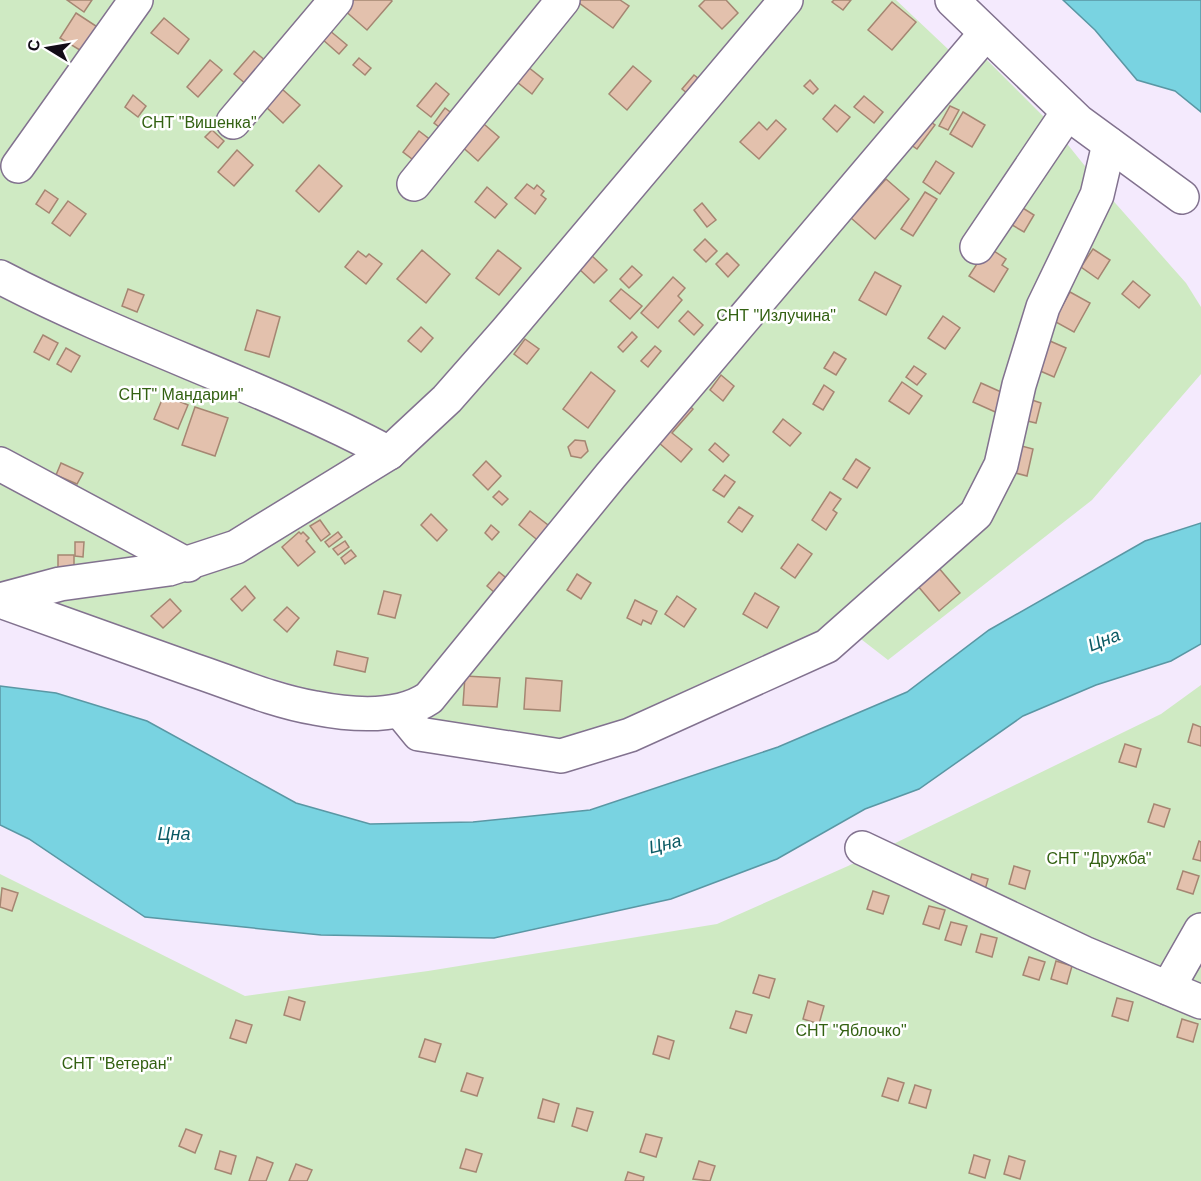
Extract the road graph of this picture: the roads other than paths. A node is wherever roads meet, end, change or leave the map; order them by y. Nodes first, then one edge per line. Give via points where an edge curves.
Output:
1 (136, 0) edge
2 (336, 0) edge
3 (563, 0) edge
4 (786, 0) edge
5 (952, 0) edge
6 (986, 33) junction
7 (1068, 112) junction
8 (233, 122) dead end
9 (1109, 144) junction
10 (18, 166) dead end
11 (414, 184) dead end
12 (1182, 197) dead end
13 (977, 247) dead end
14 (0, 277) edge
15 (389, 453) junction
16 (0, 464) edge
17 (188, 565) junction
18 (0, 600) edge
19 (401, 712) junction
20 (862, 849) dead end
21 (1201, 930) edge
22 (1168, 988) junction
23 (1201, 1002) edge

1 - 10 street
2 - 8 street
3 - 11 street
4 - 15 street via 499,340 447,399
5 - 6 street
6 - 7 street
6 - 19 street via 611,475 429,698
7 - 9 street
7 - 13 street
9 - 12 street
9 - 19 street via 1097,195 1043,308 1019,385 1001,465 976,514 827,646 630,735 561,756 419,734
14 - 15 street via 67,311 306,412
15 - 17 street via 236,548
16 - 17 street
17 - 18 street via 60,584
18 - 19 street via 233,684 314,708
20 - 22 street
21 - 22 street
22 - 23 street

